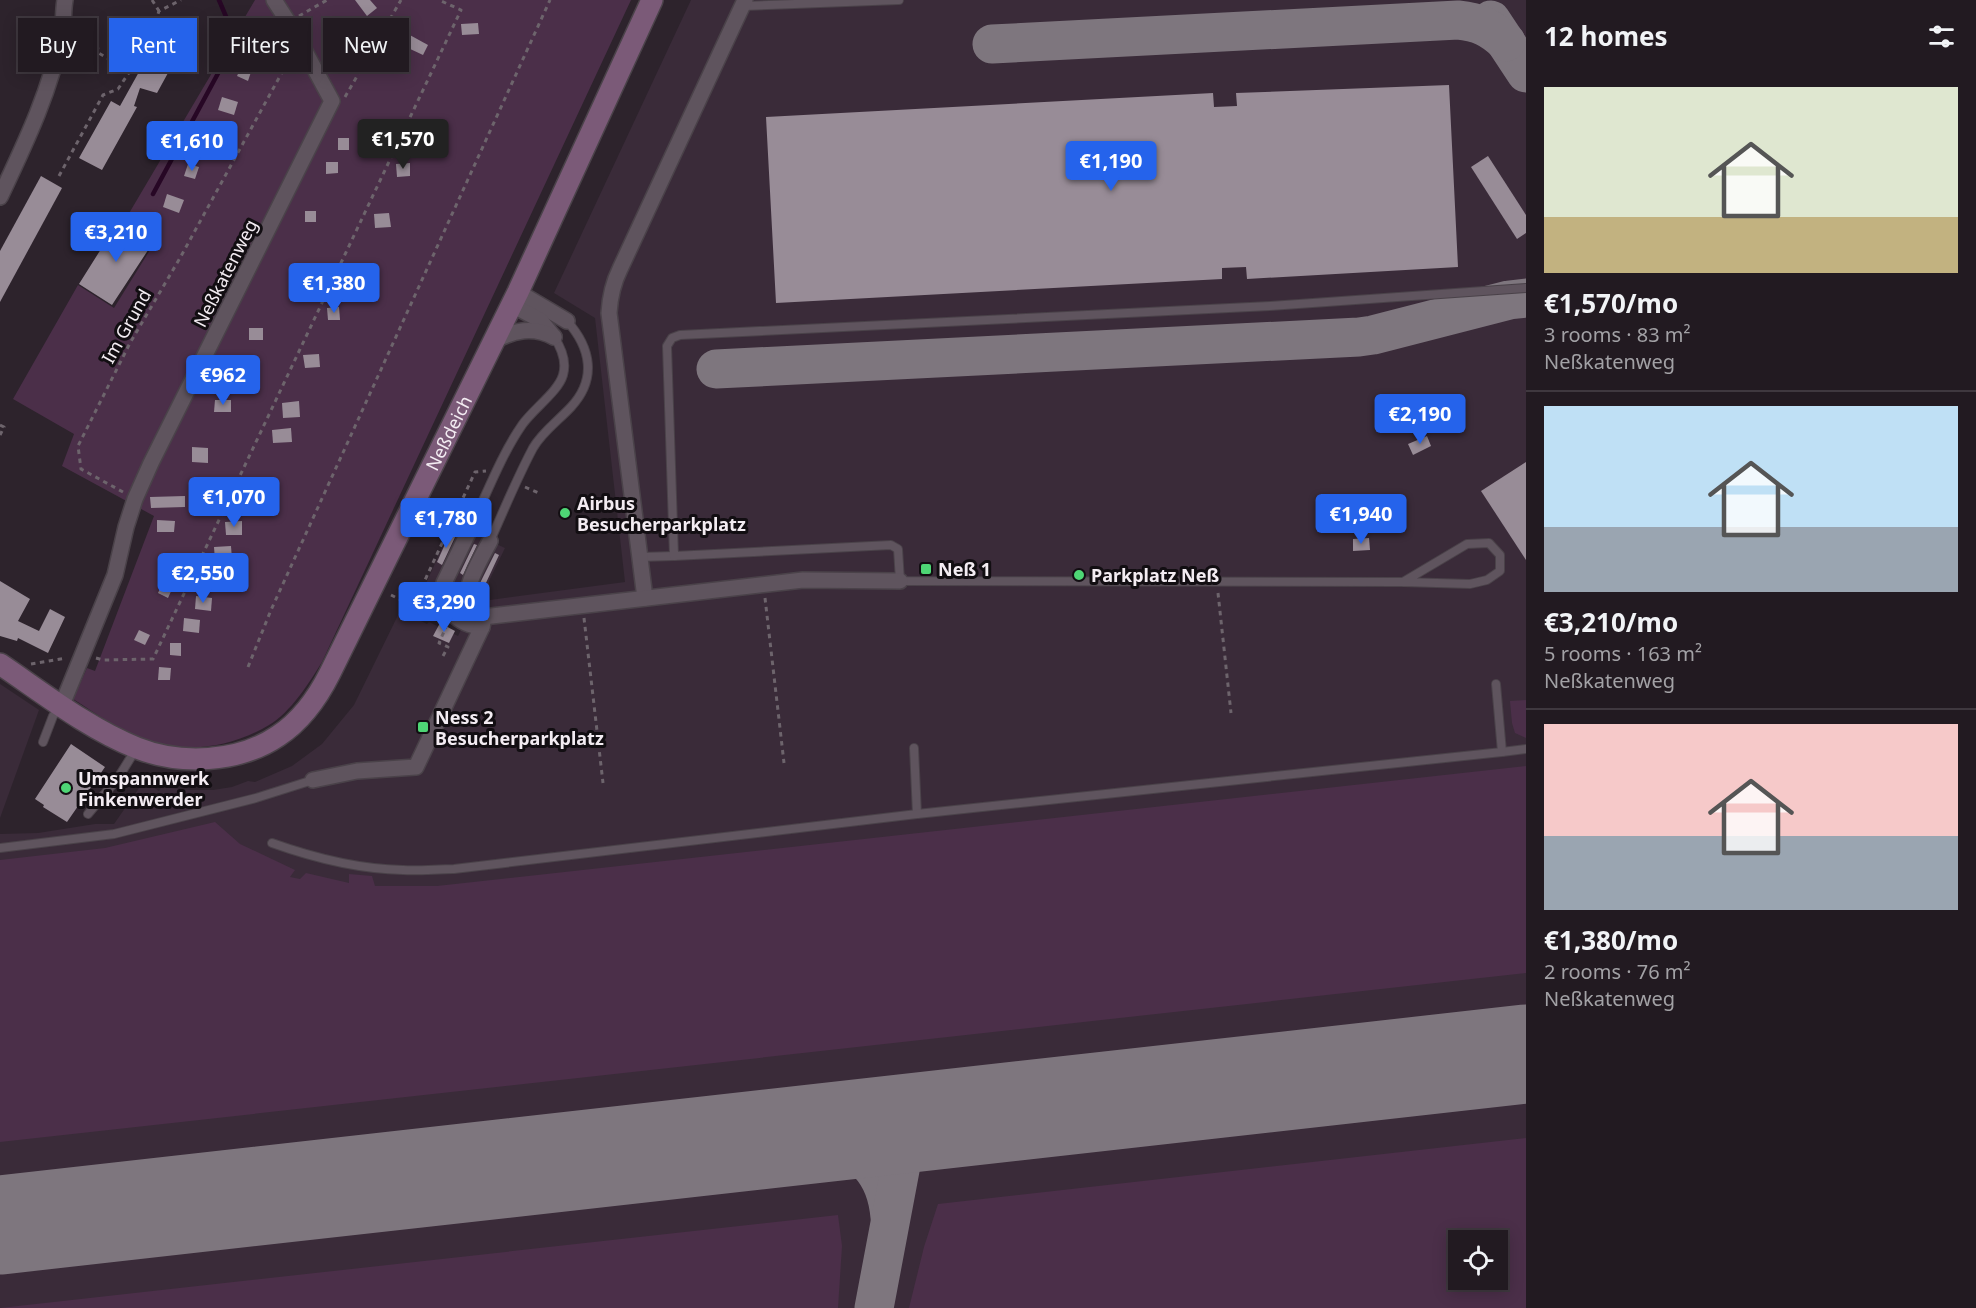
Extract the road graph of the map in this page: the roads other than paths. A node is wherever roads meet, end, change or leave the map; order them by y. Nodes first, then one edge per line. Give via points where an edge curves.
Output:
1 (65, 0) edge
2 (274, 0) edge
3 (652, 0) edge
4 (898, 0) edge
5 (744, 3) edge
6 (0, 197) edge
7 (1526, 288) edge
8 (515, 298) junction
9 (567, 321) joint
10 (554, 337) junction
11 (494, 341) junction
12 (469, 531) joint
13 (490, 541) joint
14 (674, 556) junction
15 (639, 557) junction
16 (900, 581) junction
17 (1403, 582) junction
18 (645, 598) junction
19 (482, 622) junction
20 (3, 666) edge
21 (1496, 684) dead end
22 (62, 705) junction
23 (43, 742) dead end
24 (136, 748) junction
25 (914, 748) dead end
26 (1526, 749) edge
27 (1502, 752) junction
28 (313, 780) joint
29 (88, 814) dead end
30 (917, 814) junction
31 (272, 843) dead end
32 (0, 848) edge

1 - 6 street via 63,31 40,105
2 - 22 street, Neßkatenweg via 295,24 332,102 151,463 135,499 115,575
3 - 8 street, Neßdeich
4 - 5 lane
5 - 15 street via 614,282 610,301
7 - 14 lane via 1270,306 675,336 666,351
8 - 9 street
8 - 10 street
8 - 11 street, Neßdeich
9 - 13 lane via 586,351 585,386 534,447
10 - 11 street via 541,331 522,330
10 - 12 lane via 564,355 562,378 515,437
11 - 24 street, Neßdeich via 330,674 302,715 263,745 229,756 187,759
12 - 19 street via 444,583 443,613 465,623
13 - 19 street via 469,588
14 - 15 lane
14 - 16 lane via 893,546 898,551
15 - 18 street
16 - 17 lane
16 - 18 street via 802,580
17 - 17 lane via 1470,584 1487,580 1500,571 1500,555 1489,543 1467,544
18 - 19 street
19 - 28 street via 416,766
20 - 22 street, Neßdeich
21 - 27 lane
22 - 23 lane
22 - 24 street, Neßdeich
24 - 29 lane via 118,778
25 - 30 lane
26 - 27 lane
27 - 30 lane
28 - 32 lane via 114,834
30 - 31 lane via 454,869 369,868 308,856

